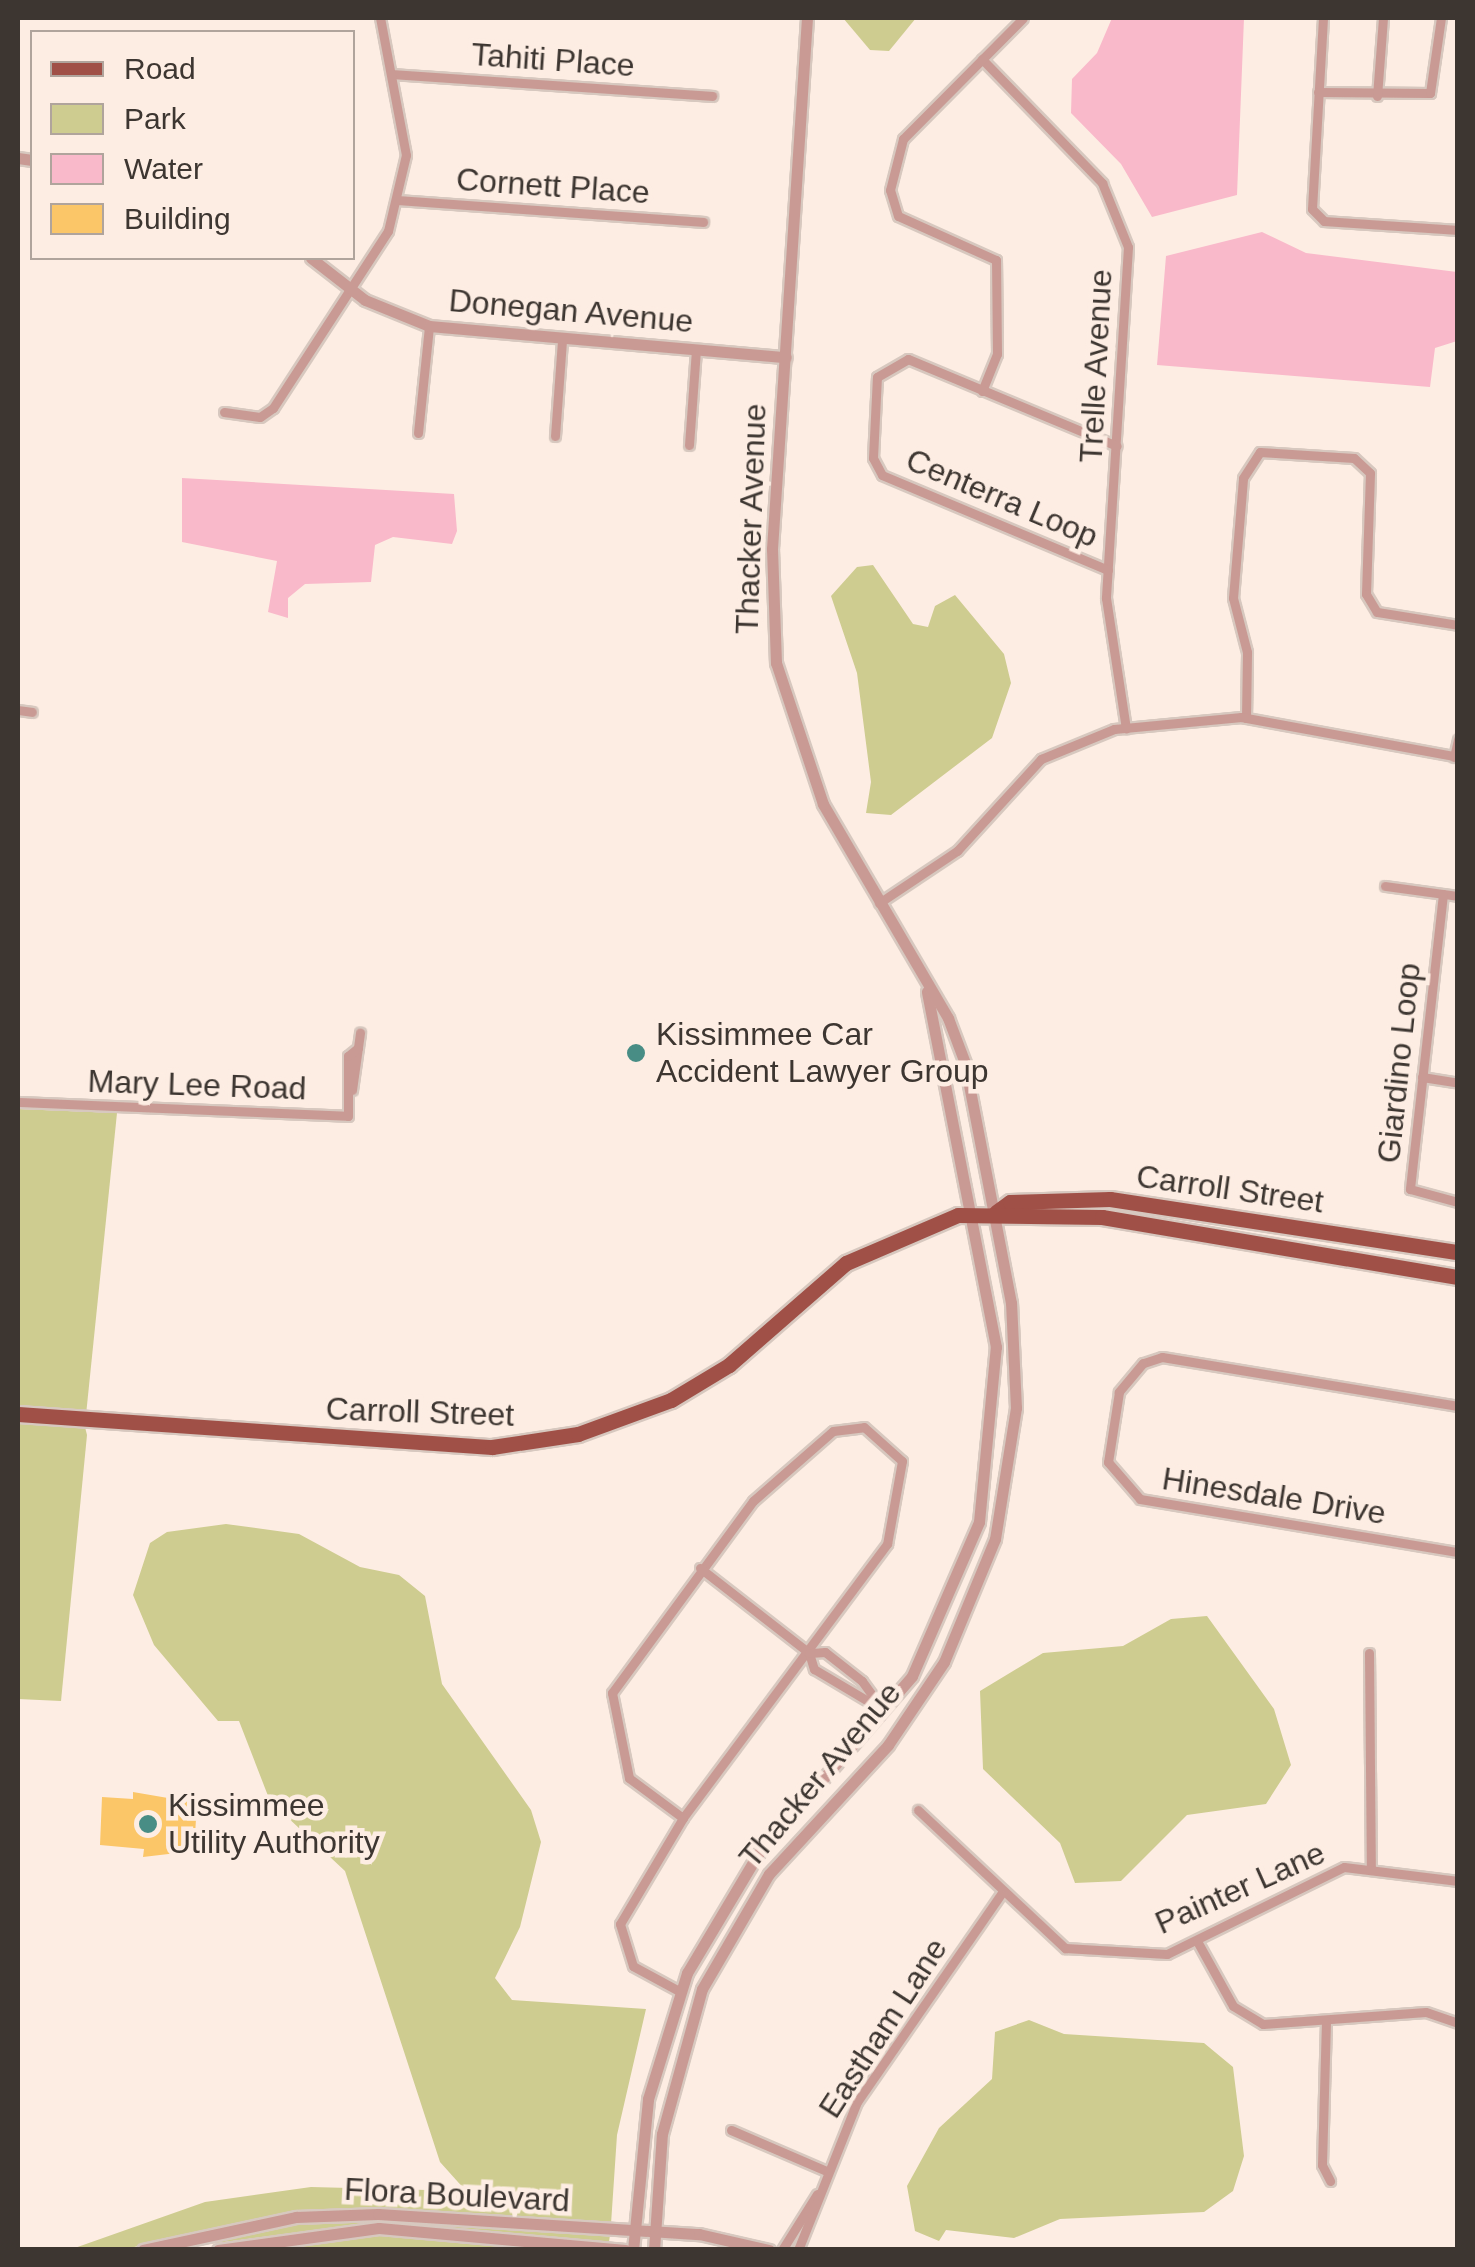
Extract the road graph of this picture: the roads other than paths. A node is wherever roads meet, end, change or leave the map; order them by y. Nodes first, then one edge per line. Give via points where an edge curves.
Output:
1 (380, 18) edge
2 (807, 18) edge
3 (1023, 18) edge
4 (1323, 18) edge
5 (1383, 18) edge
6 (1441, 18) edge
7 (982, 58) junction
8 (392, 74) junction
9 (1435, 86) junction
10 (1318, 92) junction
11 (1448, 94) dead end
12 (712, 96) dead end
13 (1377, 96) junction
14 (398, 200) junction
15 (703, 222) dead end
16 (1458, 230) edge
17 (314, 260) edge
18 (349, 288) junction
19 (429, 326) junction
20 (562, 340) junction
21 (696, 350) junction
22 (786, 357) junction
23 (982, 392) junction
24 (224, 412) dead end
25 (418, 433) dead end
26 (554, 436) dead end
27 (690, 445) dead end
28 (1118, 446) junction
29 (1108, 570) junction
30 (1458, 625) edge
31 (18, 710) edge
32 (32, 712) dead end
33 (1246, 718) junction
34 (1126, 728) junction
35 (1458, 739) edge
36 (1456, 757) edge
37 (1385, 886) dead end
38 (1442, 894) junction
39 (1458, 896) edge
40 (879, 902) junction
41 (926, 988) junction
42 (360, 1033) dead end
43 (1422, 1077) junction
44 (1458, 1082) edge
45 (18, 1102) edge
46 (1458, 1202) edge
47 (996, 1212) junction
48 (975, 1214) junction
49 (1154, 1225) junction
50 (1322, 1230) junction
51 (1458, 1252) edge
52 (1458, 1277) edge
53 (1458, 1406) edge
54 (18, 1414) edge
55 (1458, 1552) edge
56 (700, 1568) junction
57 (1369, 1652) dead end
58 (809, 1654) junction
59 (885, 1711) junction
60 (903, 1725) junction
61 (918, 1810) dead end
62 (684, 1818) junction
63 (1371, 1870) junction
64 (1458, 1880) edge
65 (1002, 1894) junction
66 (1197, 1941) junction
67 (679, 1991) junction
68 (1326, 2020) junction
69 (1458, 2024) edge
70 (731, 2130) dead end
71 (826, 2171) junction
72 (1330, 2180) dead end
73 (818, 2194) junction
74 (634, 2230) junction
75 (655, 2231) junction
76 (143, 2250) edge
77 (218, 2250) edge
78 (625, 2250) edge
79 (633, 2250) edge
80 (654, 2250) edge
81 (769, 2250) edge
82 (782, 2250) edge
83 (798, 2250) edge

1 - 8 street
2 - 22 street, Thacker Avenue
3 - 7 street
4 - 10 street
5 - 13 street
6 - 9 street
7 - 23 street via 903,140 890,190 898,216 996,260 997,354
7 - 28 street, Trelle Avenue via 1081,157 1118,210 1130,284
8 - 12 street, Tahiti Place
8 - 14 street via 406,155
9 - 11 street
9 - 13 street via 1419,100
10 - 13 street
10 - 16 street via 1312,210 1324,220
14 - 15 street, Cornett Place
14 - 18 street
17 - 18 street, Donegan Avenue
18 - 19 street, Donegan Avenue
18 - 24 street via 273,408 260,417
19 - 20 street, Donegan Avenue
19 - 25 street
20 - 21 street, Donegan Avenue
20 - 26 street
21 - 22 street, Donegan Avenue
21 - 27 street
22 - 40 street, Thacker Avenue via 772,549 776,663 807,770
23 - 28 street, Centerra Loop
23 - 29 street, Centerra Loop via 908,359 884,366 877,469
28 - 29 street, Trelle Avenue
29 - 34 street, Trelle Avenue
30 - 33 street via 1377,612 1366,594 1370,473 1354,458 1260,452 1243,478 1233,598 1247,652
31 - 32 street
33 - 34 street
33 - 36 street
34 - 40 street via 1041,759 981,827
35 - 36 street
37 - 38 street
38 - 39 street
38 - 43 street, Giardino Loop
40 - 41 street, Thacker Avenue
41 - 47 street, Thacker Avenue via 965,1063
41 - 48 street, Thacker Avenue
42 - 45 street, Mary Lee Road via 358,1048 348,1056 348,1116
43 - 44 street
43 - 46 street, Giardino Loop via 1410,1189
47 - 48 main road, Carroll Street
47 - 49 main road, Carroll Street
47 - 50 main road, Carroll Street via 1010,1202 1110,1199
47 - 60 street, Thacker Avenue via 1015,1338 1007,1488 969,1612
48 - 54 main road, Carroll Street via 870,1248 729,1365 671,1400 578,1434 492,1447
48 - 59 street, Thacker Avenue via 996,1348 988,1480 955,1593
49 - 50 main road via 1303,1242
49 - 52 main road, Carroll Street
50 - 51 main road, Carroll Street
53 - 55 street, Hinesdale Drive via 1162,1357 1143,1363 1119,1392 1108,1462 1140,1499
56 - 58 street
56 - 58 street via 753,1502 820,1441 849,1427 878,1432 902,1461 894,1524 874,1568
56 - 62 street via 612,1693 629,1778
57 - 63 street
58 - 59 street via 814,1669
58 - 59 street via 825,1652 880,1694
58 - 62 street
59 - 60 street
59 - 67 street, Thacker Avenue via 758,1854
60 - 75 street, Thacker Avenue via 783,1856 713,1965 673,2078
61 - 65 street, Painter Lane
62 - 67 street via 620,1924 633,1966
63 - 64 street, Painter Lane
63 - 66 street, Painter Lane via 1329,1870
65 - 66 street, Painter Lane via 1065,1948 1167,1954
65 - 71 street, Eastham Lane via 857,2102
66 - 68 street via 1248,2017
67 - 74 street, Thacker Avenue via 648,2098
68 - 69 street via 1426,2012
68 - 72 street via 1322,2165
70 - 71 street
71 - 73 street, Eastham Lane
73 - 82 street, Eastham Lane
73 - 83 street, Eastham Lane
74 - 75 street, Flora Boulevard
74 - 76 street, Flora Boulevard via 312,2217
74 - 79 street, Thacker Avenue
75 - 80 street, Thacker Avenue
75 - 81 street, Flora Boulevard
77 - 78 street, Flora Boulevard via 379,2228

